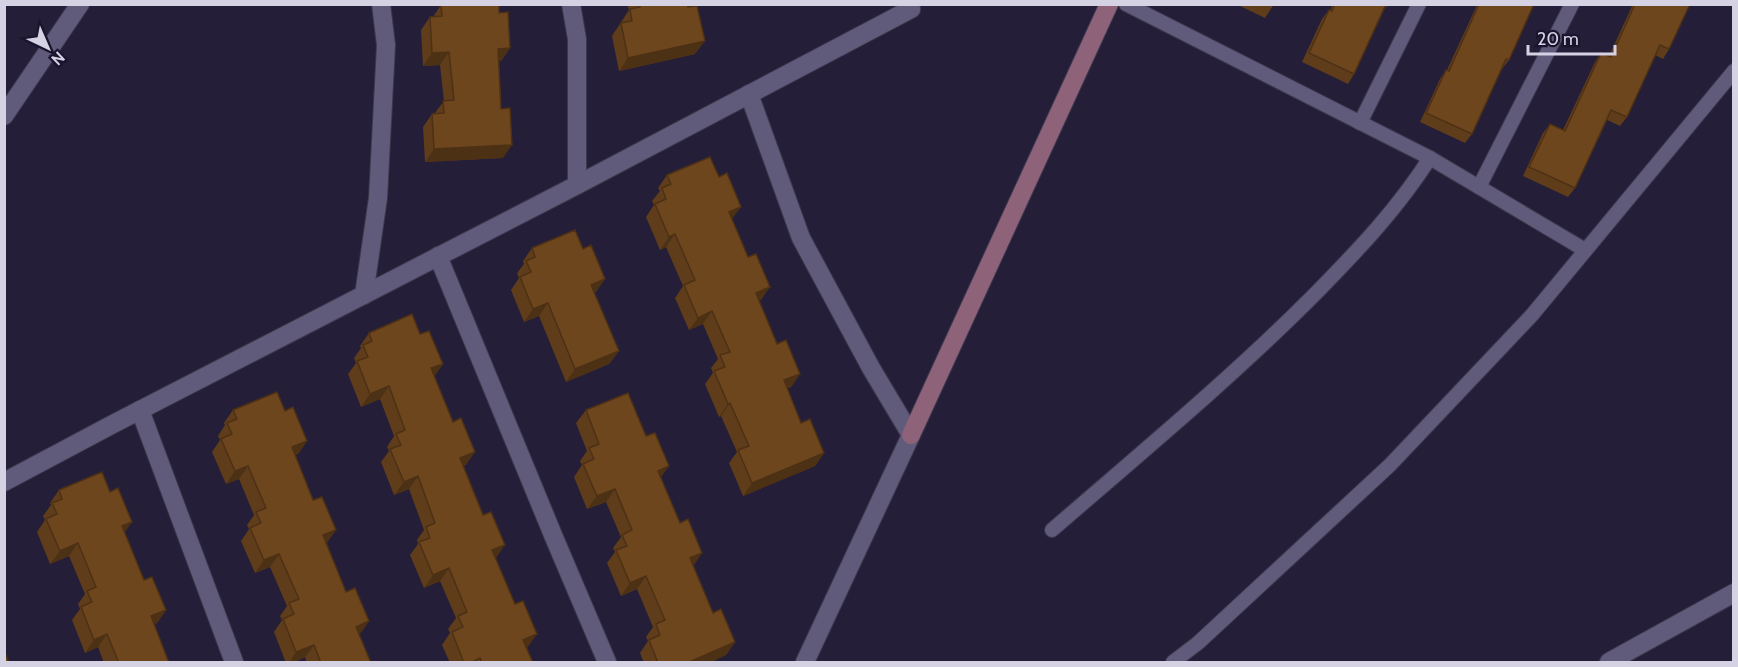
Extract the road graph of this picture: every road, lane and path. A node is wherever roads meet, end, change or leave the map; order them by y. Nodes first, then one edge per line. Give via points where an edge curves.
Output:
1 (80, 4) edge
2 (381, 4) edge
3 (571, 4) edge
4 (910, 4) edge
5 (1109, 4) edge
6 (1126, 4) edge
7 (1419, 4) edge
8 (1572, 4) edge
9 (1734, 71) edge
10 (749, 94) junction
11 (4, 116) edge
12 (1360, 123) junction
13 (1430, 158) junction
14 (577, 185) junction
15 (1479, 187) junction
16 (1585, 250) junction
17 (438, 256) junction
18 (364, 295) junction
19 (140, 410) junction
20 (911, 435) junction
21 (4, 482) edge
22 (1052, 530) dead end
23 (1734, 593) edge
24 (234, 663) edge
25 (608, 663) edge
26 (805, 663) edge
27 (1173, 663) edge
28 (1609, 663) edge

1 - 11 street
2 - 18 street via 386,45 378,198
3 - 14 street via 577,39
4 - 10 street via 910,9
5 - 20 street
6 - 12 lane
7 - 12 lane
8 - 15 lane
9 - 16 lane
10 - 14 street
10 - 20 street via 801,238
12 - 13 lane
13 - 15 lane
13 - 22 lane via 1367,241 1280,329
14 - 17 street
15 - 16 lane
16 - 27 lane via 1532,315 1390,465
17 - 18 street
17 - 25 street
18 - 19 street
19 - 21 street
19 - 24 street
20 - 26 street
23 - 28 street

